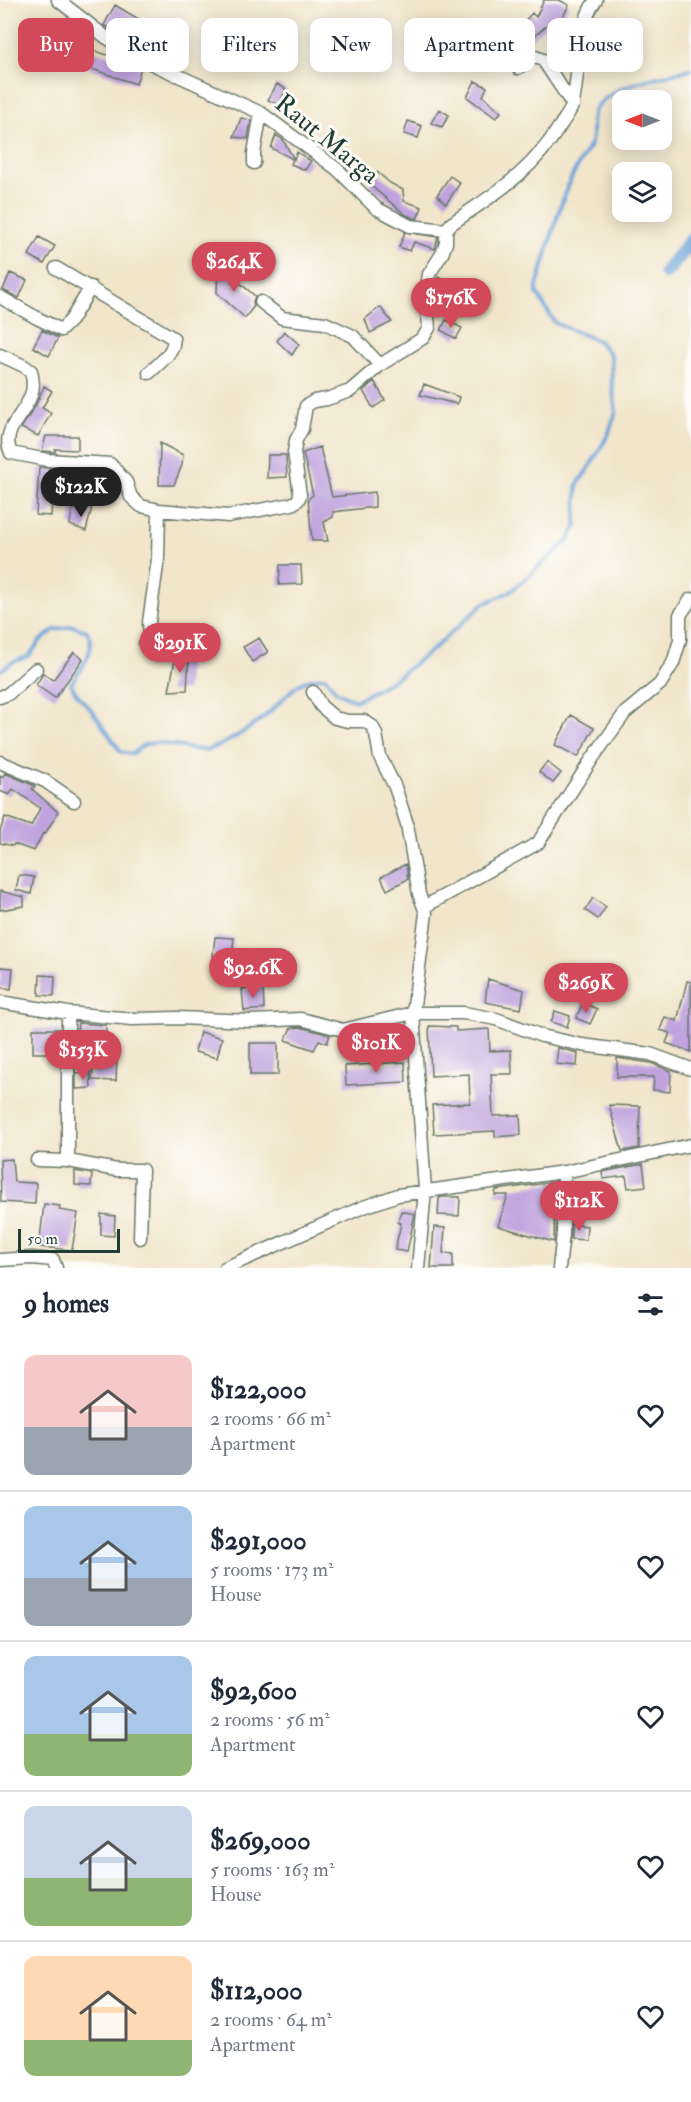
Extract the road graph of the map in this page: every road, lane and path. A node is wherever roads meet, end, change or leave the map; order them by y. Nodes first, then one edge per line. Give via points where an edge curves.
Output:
1 (58, 0) edge
2 (596, 0) edge
3 (535, 56) edge
4 (573, 105) junction
5 (261, 113) junction
6 (254, 163) dead end
7 (446, 230) junction
8 (56, 268) dead end
9 (91, 287) junction
10 (0, 297) edge
11 (261, 302) dead end
12 (0, 355) edge
13 (380, 365) junction
14 (149, 373) dead end
15 (3, 444) edge
16 (159, 510) junction
17 (691, 600) edge
18 (182, 646) dead end
19 (36, 669) dead end
20 (313, 692) dead end
21 (0, 697) edge
22 (0, 762) edge
23 (74, 801) dead end
24 (424, 907) junction
25 (0, 1002) edge
26 (68, 1013) junction
27 (413, 1013) junction
28 (691, 1069) edge
29 (691, 1145) edge
30 (37, 1160) dead end
31 (68, 1161) junction
32 (564, 1172) junction
33 (425, 1190) junction
34 (140, 1238) dead end
35 (0, 1260) edge
36 (56, 1268) edge
37 (225, 1268) edge
38 (418, 1268) edge
39 (559, 1268) edge

1 - 5 street, Raut Marga via 139,58
2 - 4 street via 586,19
3 - 4 street via 543,60
4 - 7 street via 551,140 516,179
5 - 6 street
5 - 7 street, Raut Marga via 337,169 376,208 410,226
7 - 13 street via 442,254 429,274 429,328 423,338
8 - 9 street
9 - 10 street via 61,330
9 - 14 street via 173,338 172,349
11 - 13 street via 282,318 325,323 353,336
12 - 15 street via 31,371 33,380 31,395
13 - 16 street via 350,391 306,406 294,452 298,501 228,516
15 - 16 street via 20,456 110,464 126,482 131,497 141,506
16 - 18 street via 158,559 147,641
17 - 24 street via 680,615 680,640 673,663 660,684 625,713 538,843
19 - 21 street
20 - 24 street via 335,718 364,721 372,726 407,824
22 - 23 street via 45,781
24 - 27 street via 426,918
25 - 26 street
26 - 27 street via 132,1019 301,1019 343,1030
26 - 31 street
27 - 28 street via 464,1013 496,1019 542,1036 651,1054
27 - 33 street
29 - 32 street
30 - 31 street
31 - 34 street via 117,1170 142,1170
32 - 33 street
32 - 39 street
33 - 37 street via 383,1200
33 - 38 street
35 - 36 street via 53,1260

